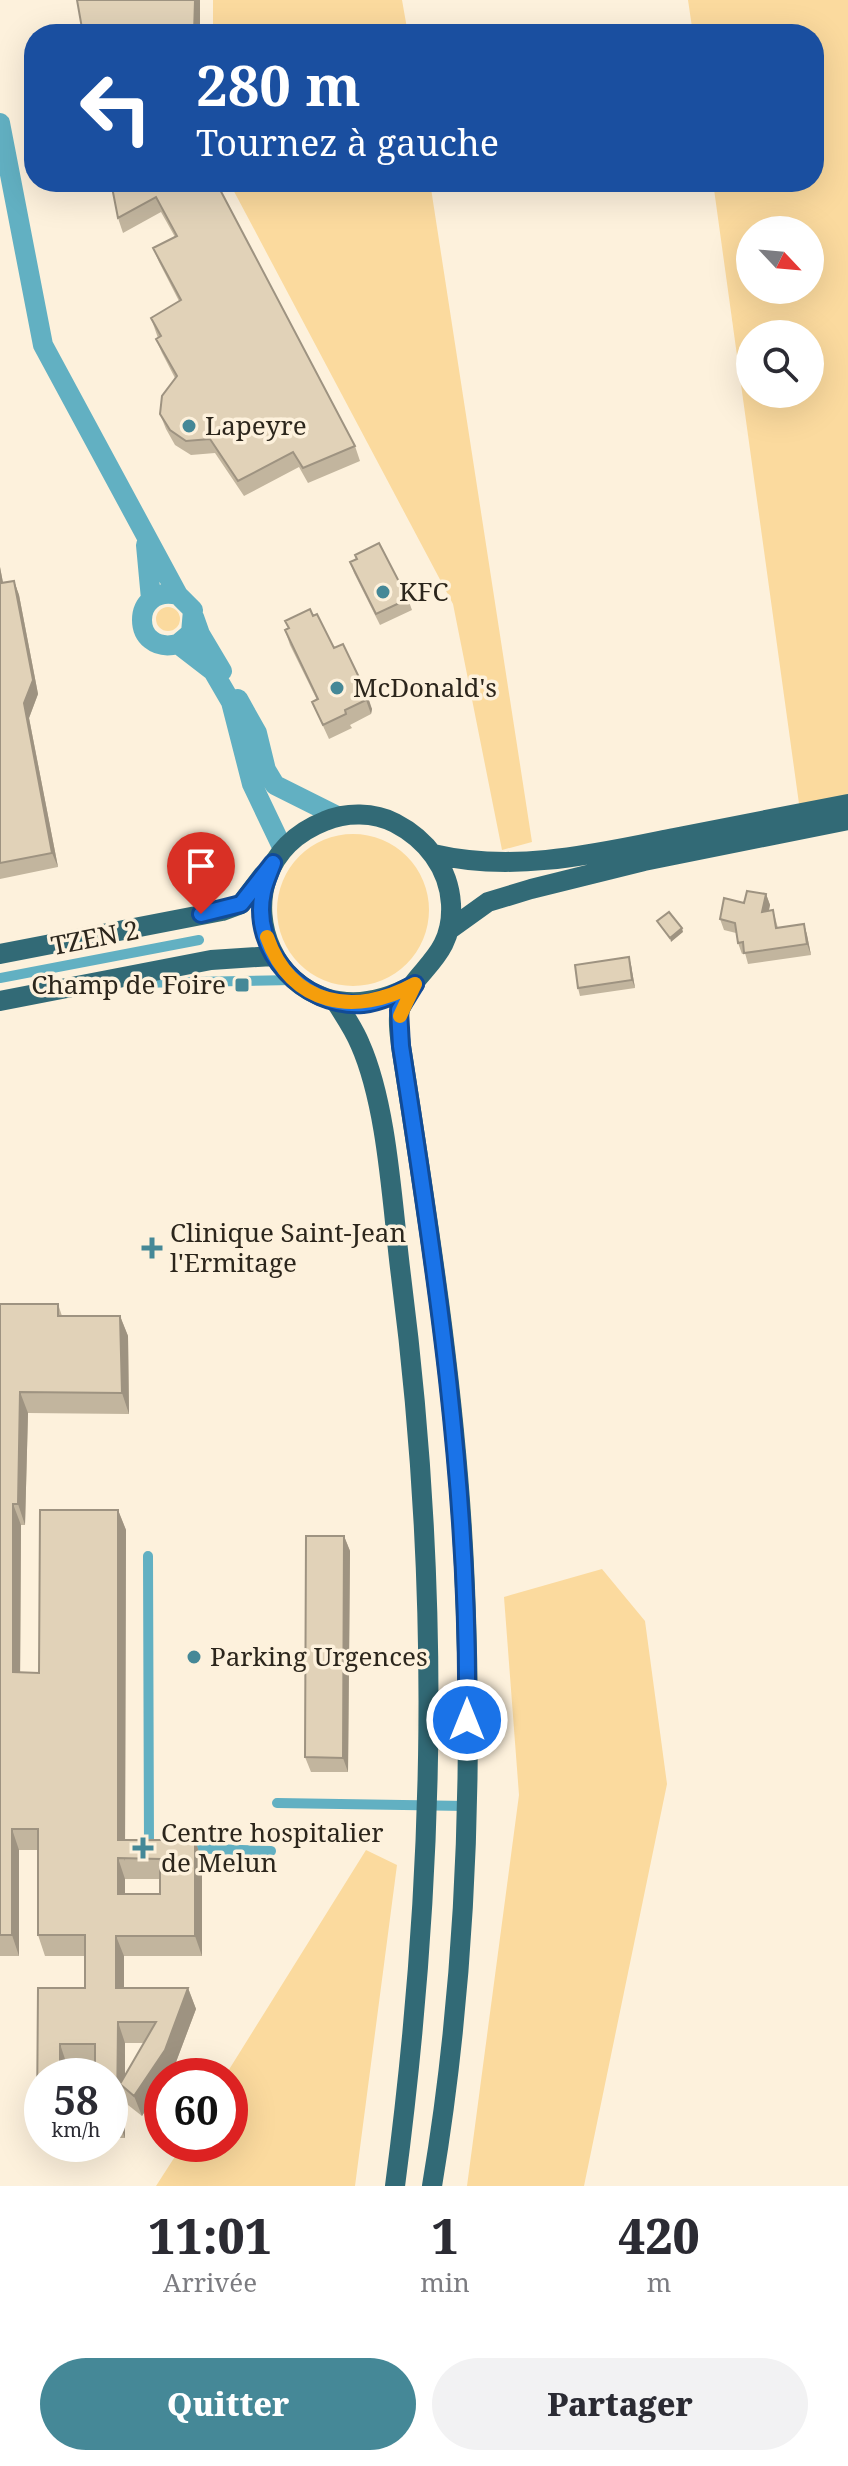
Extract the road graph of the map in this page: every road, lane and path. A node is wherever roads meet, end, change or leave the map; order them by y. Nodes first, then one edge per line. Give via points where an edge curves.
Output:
1 (0, 123) edge
2 (137, 518) junction
3 (178, 595) junction
4 (151, 599) junction
5 (194, 617) junction
6 (178, 644) junction
7 (848, 804) edge
8 (337, 816) junction
9 (848, 820) edge
10 (433, 854) junction
11 (278, 856) junction
12 (449, 930) junction
13 (199, 940) dead end
14 (0, 954) edge
15 (273, 956) junction
16 (0, 978) edge
17 (293, 980) junction
18 (96, 983) junction
19 (415, 984) junction
20 (0, 1001) edge
21 (336, 1002) junction
22 (148, 1556) dead end
23 (277, 1803) dead end
24 (429, 1805) junction
25 (466, 1806) junction
26 (164, 1848) edge
27 (179, 1848) edge
28 (271, 1851) dead end
29 (445, 2108) junction
30 (395, 2186) edge
31 (432, 2186) edge
32 (443, 2186) edge

1 - 2 street via 43,345
2 - 3 street
2 - 4 street via 148,557
3 - 4 street
3 - 5 street
4 - 6 street via 142,620 147,636 162,645
5 - 6 street via 191,633
5 - 8 street via 257,733 275,785
6 - 11 street via 213,671 231,702
7 - 10 main road via 506,864
8 - 10 main road via 391,820 415,834
8 - 11 main road via 307,828
9 - 12 main road via 582,876 488,902
10 - 12 main road via 448,890
11 - 14 main road via 241,904 222,911
11 - 15 main road via 262,893 263,925
12 - 19 main road via 436,960
13 - 16 lane, TZEN 2
15 - 17 main road
15 - 18 main road via 211,960
17 - 18 lane
17 - 21 main road
18 - 20 main road
19 - 21 main road via 377,1001
19 - 25 main road via 399,1010 401,1046 435,1260 459,1494 467,1663
21 - 24 main road via 360,1043 383,1135 410,1350 429,1592
22 - 26 lane via 149,1847
23 - 24 lane
24 - 25 lane
24 - 30 main road via 420,1972
25 - 29 main road
27 - 28 lane
29 - 31 main road
29 - 32 main road

